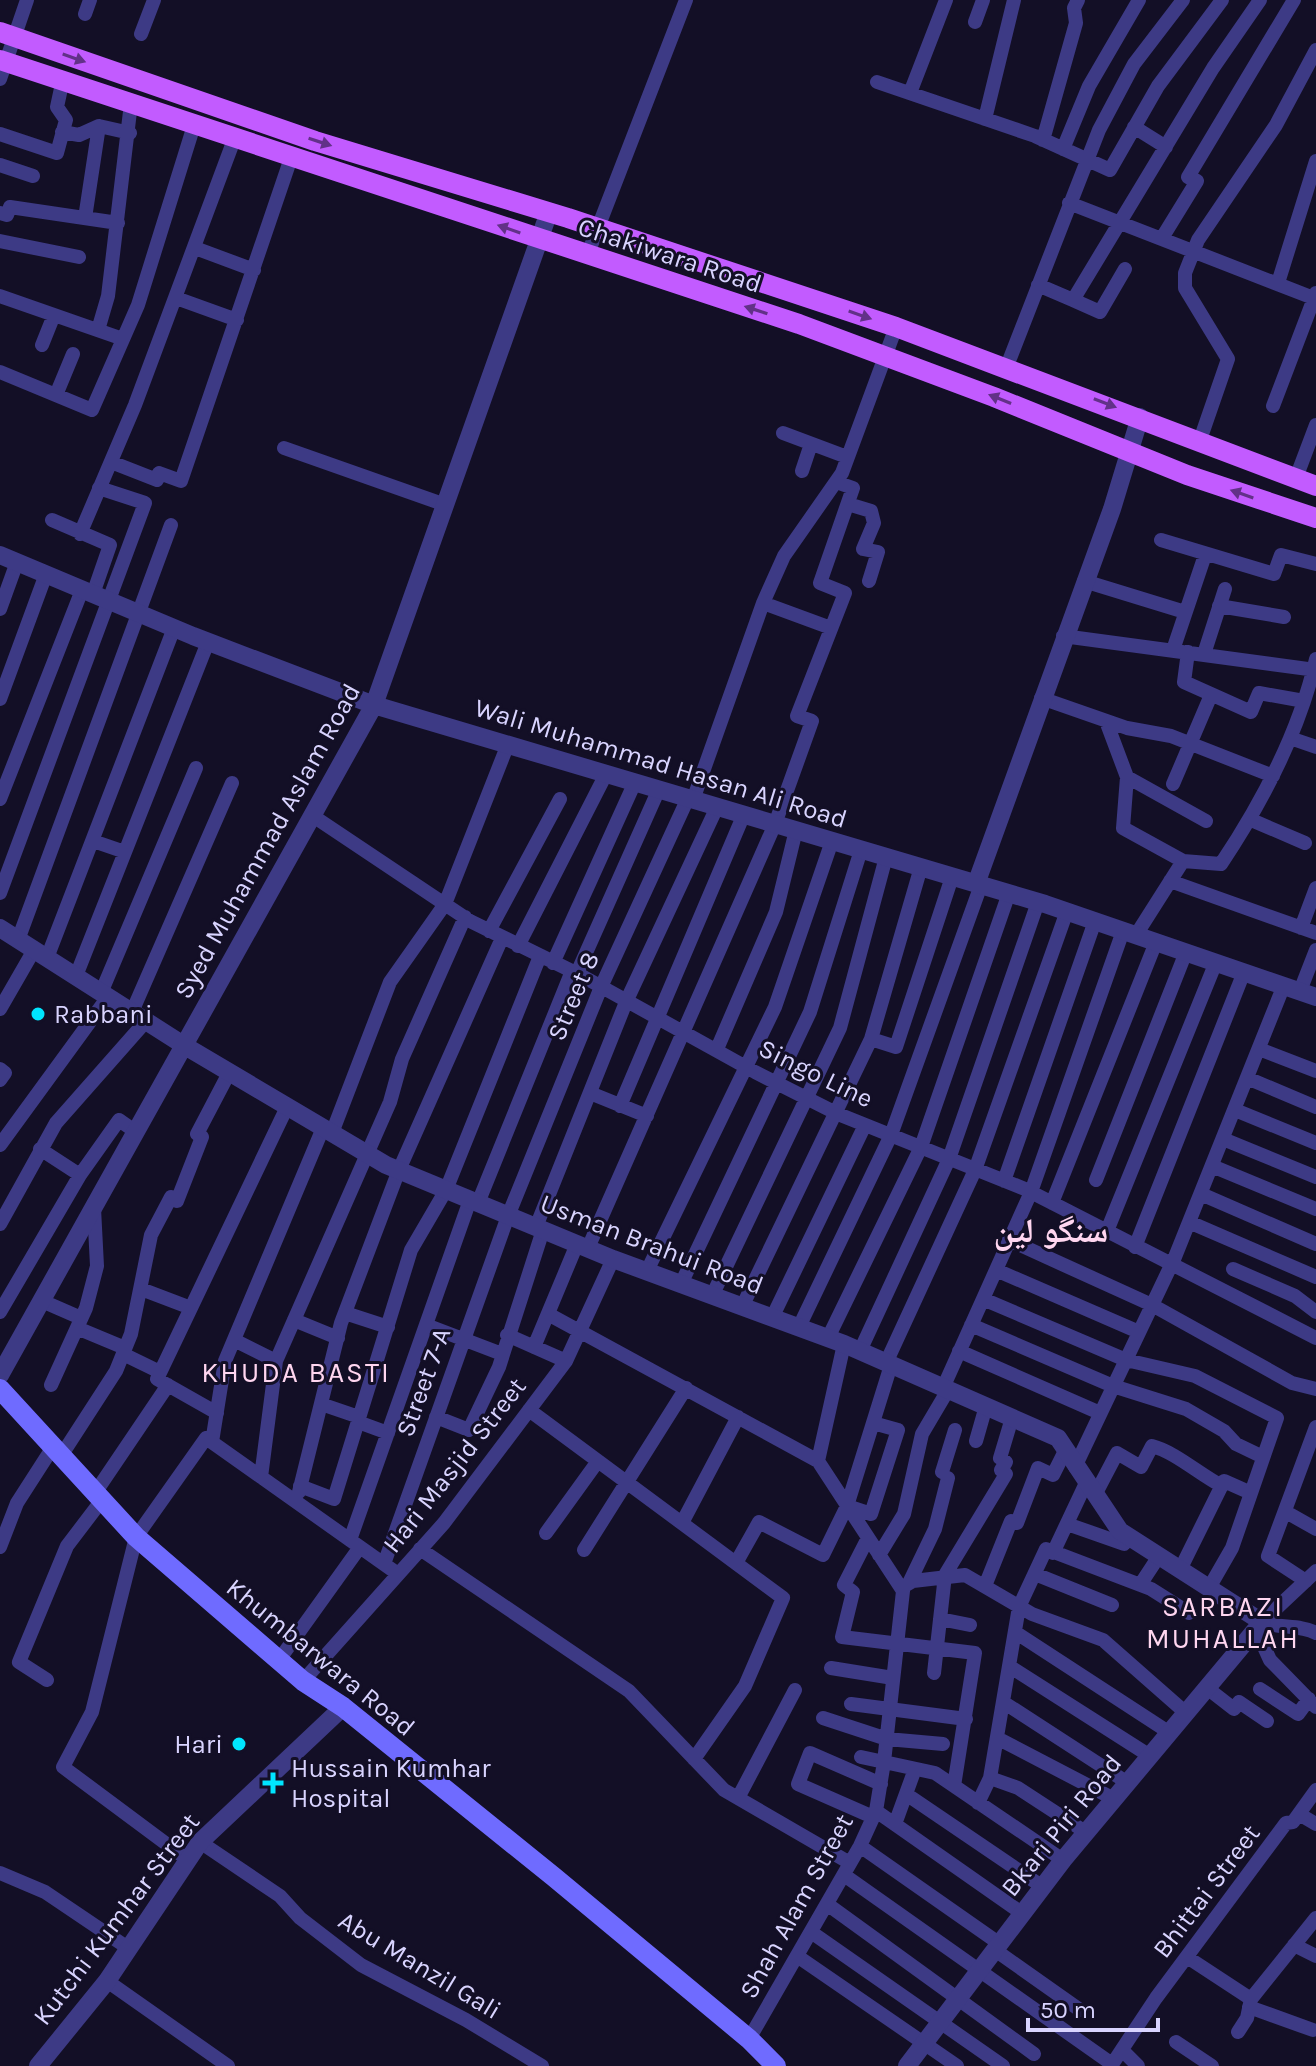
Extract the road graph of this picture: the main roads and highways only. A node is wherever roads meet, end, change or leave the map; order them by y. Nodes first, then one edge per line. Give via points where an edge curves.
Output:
1 (7, 34) edge
2 (2, 67) edge
3 (1316, 486) edge
4 (1316, 518) edge
5 (0, 1389) edge
6 (776, 2066) edge

1 -> 3 main road, Chakiwara Road via 315,141 896,327
4 -> 2 main road, Chakiwara Road via 886,356 195,122 63,79
5 - 6 main road, Khumbarwara Road via 136,1537 303,1681 343,1707

